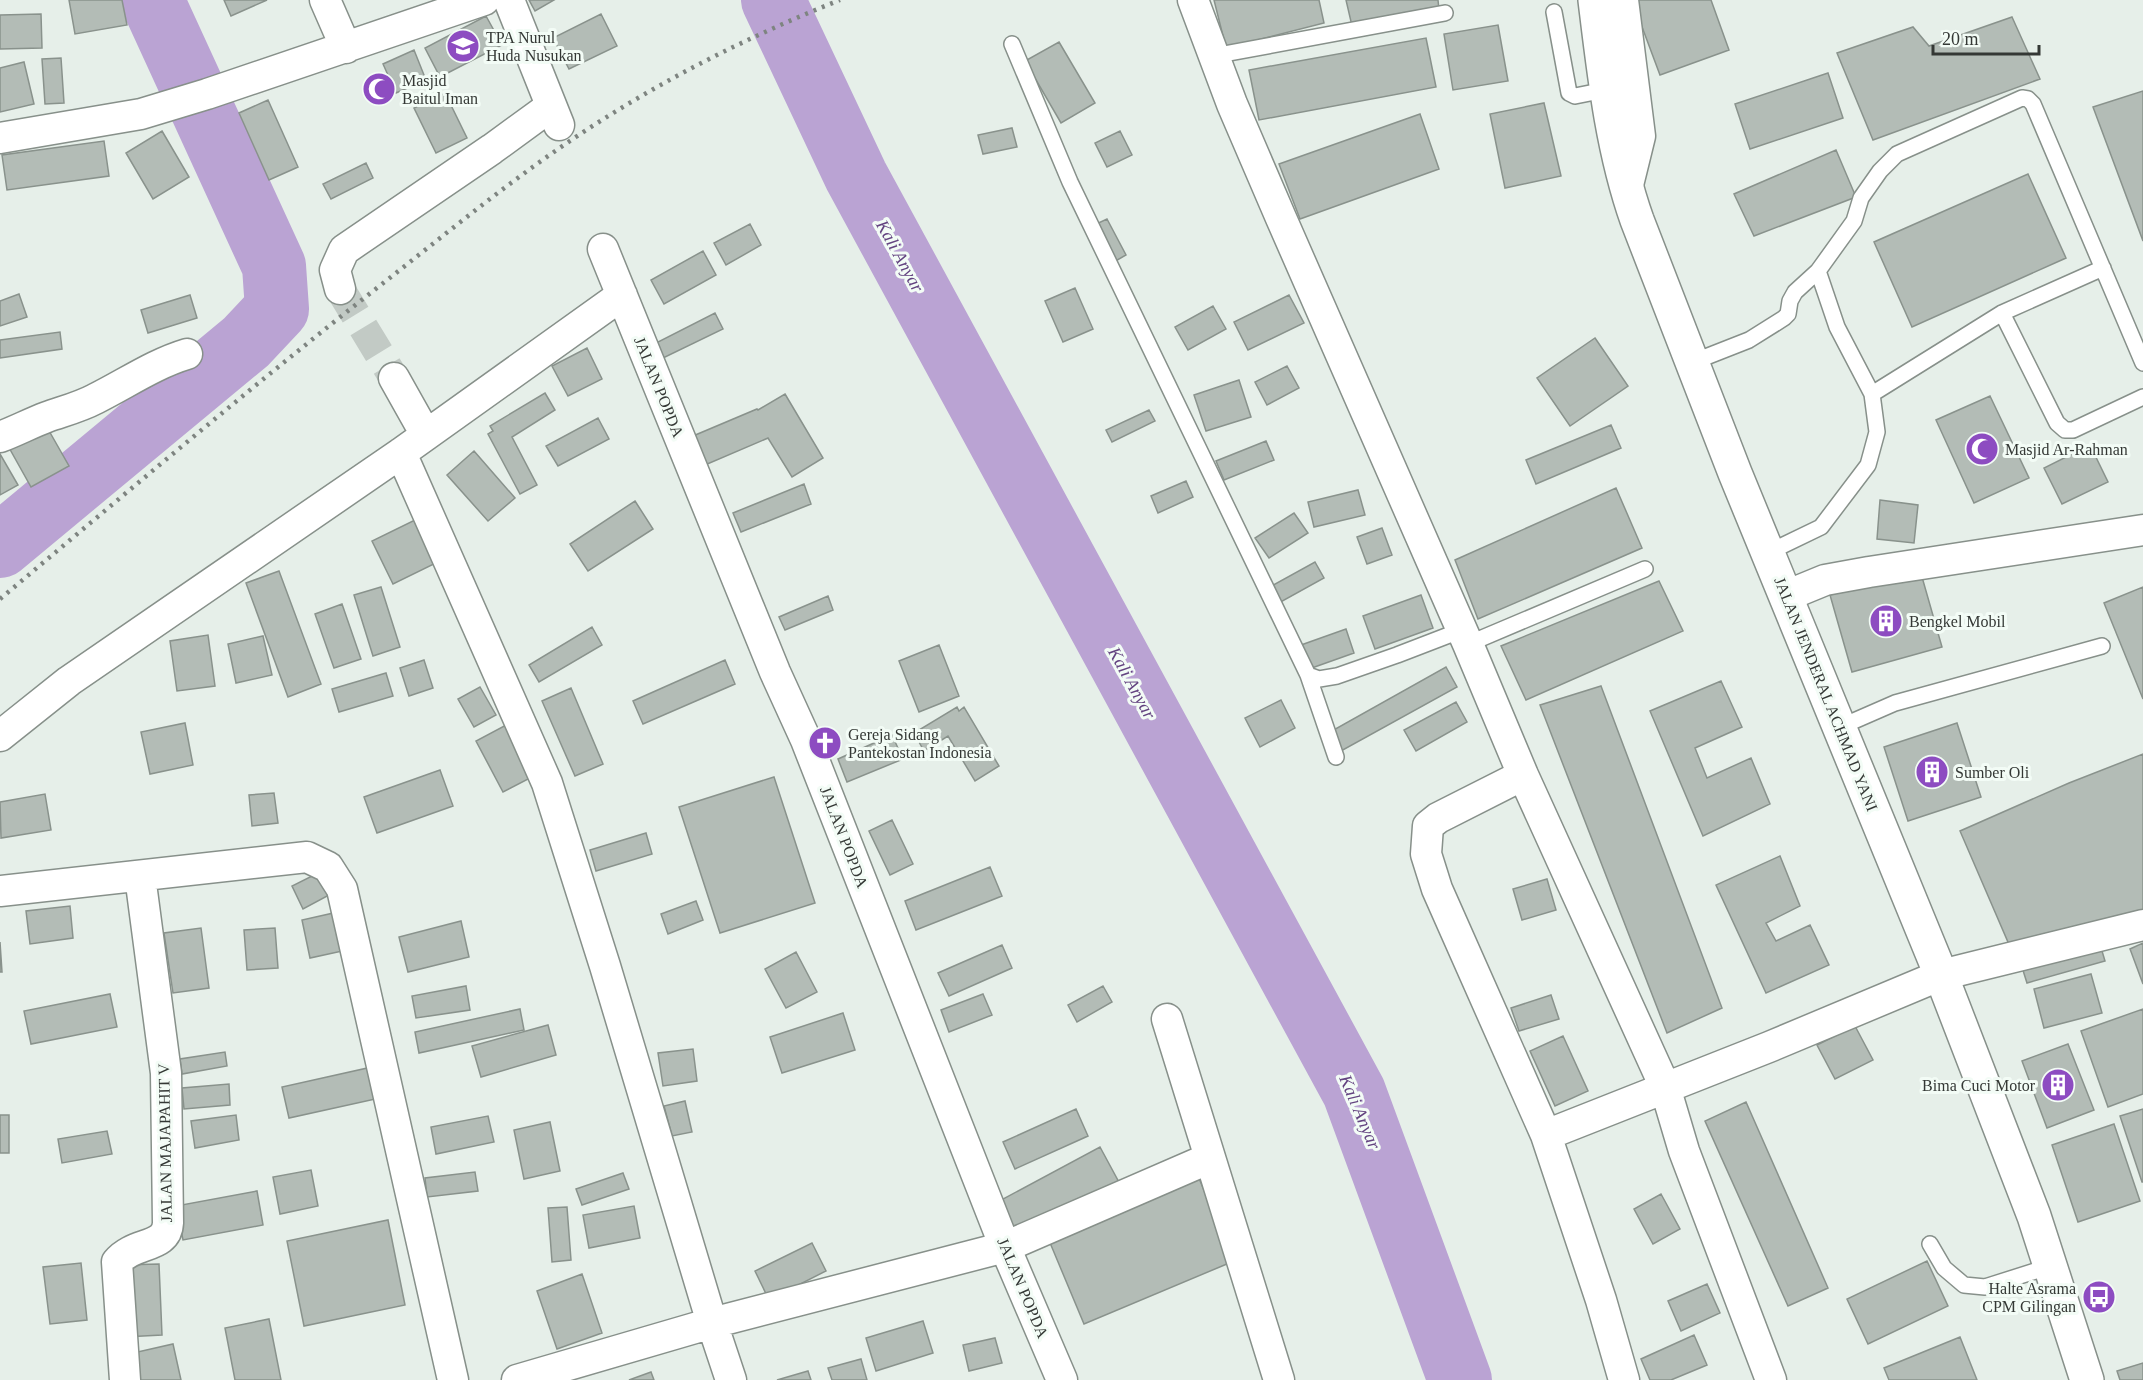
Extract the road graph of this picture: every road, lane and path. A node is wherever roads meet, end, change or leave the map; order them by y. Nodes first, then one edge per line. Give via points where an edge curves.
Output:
1 (325, 0) edge
2 (484, 0) edge
3 (509, 0) edge
4 (1193, 0) edge
5 (1595, 0) edge
6 (1623, 0) edge
7 (1554, 12) dead end
8 (1445, 13) dead end
9 (1012, 44) dead end
10 (346, 48) junction
11 (1213, 56) junction
12 (1605, 90) junction
13 (0, 138) edge
14 (1627, 189) junction
15 (603, 249) dead end
16 (2103, 268) junction
17 (1818, 271) junction
18 (340, 289) tunnel mouth
19 (621, 295) junction
20 (2002, 313) junction
21 (188, 354) dead end
22 (1693, 362) junction
23 (2143, 363) edge
24 (394, 378) tunnel mouth
25 (1872, 394) junction
26 (2143, 397) edge
27 (426, 435) junction
28 (0, 437) edge
29 (401, 453) junction
30 (2143, 530) edge
31 (1767, 553) junction
32 (1645, 569) dead end
33 (1786, 596) junction
34 (1465, 637) junction
35 (2102, 646) dead end
36 (1308, 675) junction
37 (1840, 727) junction
38 (0, 736) edge
39 (1336, 758) dead end
40 (1524, 775) junction
41 (140, 876) junction
42 (0, 891) edge
43 (2143, 925) edge
44 (1941, 975) junction
45 (1167, 1019) dead end
46 (1665, 1087) junction
47 (1546, 1135) junction
48 (1210, 1158) junction
49 (1930, 1244) dead end
50 (1005, 1247) junction
51 (2051, 1266) junction
52 (712, 1323) junction
53 (125, 1380) edge
54 (453, 1380) edge
55 (518, 1380) edge
56 (731, 1380) edge
57 (1062, 1380) edge
58 (1279, 1380) edge
59 (1624, 1380) edge
60 (1771, 1380) edge
61 (2087, 1380) edge

1 - 10 street
2 - 10 street
3 - 18 street via 555,116 502,143 344,250 335,270
4 - 11 street
5 - 12 main road, JALAN JENDERAL ACHMAD YANI
6 - 14 street via 1640,136
7 - 12 lane via 1569,93 1575,96
8 - 11 lane
9 - 36 lane via 1070,182
10 - 13 street via 141,114
11 - 34 street
12 - 14 main road, JALAN JENDERAL ACHMAD YANI
14 - 22 main road, JALAN JENDERAL ACHMAD YANI
15 - 19 street, JALAN POPDA
16 - 17 lane via 2033,104 2022,98 1897,154 1861,198 1854,221
16 - 20 lane
16 - 23 lane
17 - 22 lane via 1795,292 1784,318 1749,340
17 - 25 lane via 1837,327
19 - 27 street
19 - 50 street, JALAN POPDA via 806,741
20 - 25 lane
20 - 26 lane via 2057,423 2065,430 2073,430
21 - 28 street via 136,375 76,408
22 - 31 main road, JALAN JENDERAL ACHMAD YANI
24 - 27 street
25 - 31 lane via 1877,432 1868,465 1821,527
27 - 29 street
29 - 38 street via 69,681
29 - 52 street via 547,783
30 - 33 street via 1825,580
31 - 33 main road, JALAN JENDERAL ACHMAD YANI
32 - 34 lane
33 - 37 main road, JALAN JENDERAL ACHMAD YANI
34 - 36 lane via 1336,676 1319,679
34 - 40 street
35 - 37 lane via 1895,703
36 - 39 lane
37 - 44 main road, JALAN JENDERAL ACHMAD YANI
40 - 46 street
40 - 47 street via 1428,826 1426,854 1446,910
41 - 42 street
41 - 53 street, JALAN MAJAPAHIT V via 165,1073 168,1223 164,1237 133,1248 117,1262
41 - 54 street via 307,857 328,867 333,874 342,889
43 - 44 street
44 - 46 street
44 - 51 main road, JALAN JENDERAL ACHMAD YANI
45 - 48 street
46 - 47 street
46 - 60 street via 1684,1151
47 - 59 street
48 - 50 street
48 - 58 street
49 - 51 lane via 1944,1268 1964,1285 1985,1287
50 - 52 street
50 - 57 street, JALAN POPDA
51 - 61 main road, JALAN JENDERAL ACHMAD YANI
52 - 55 street
52 - 56 street

